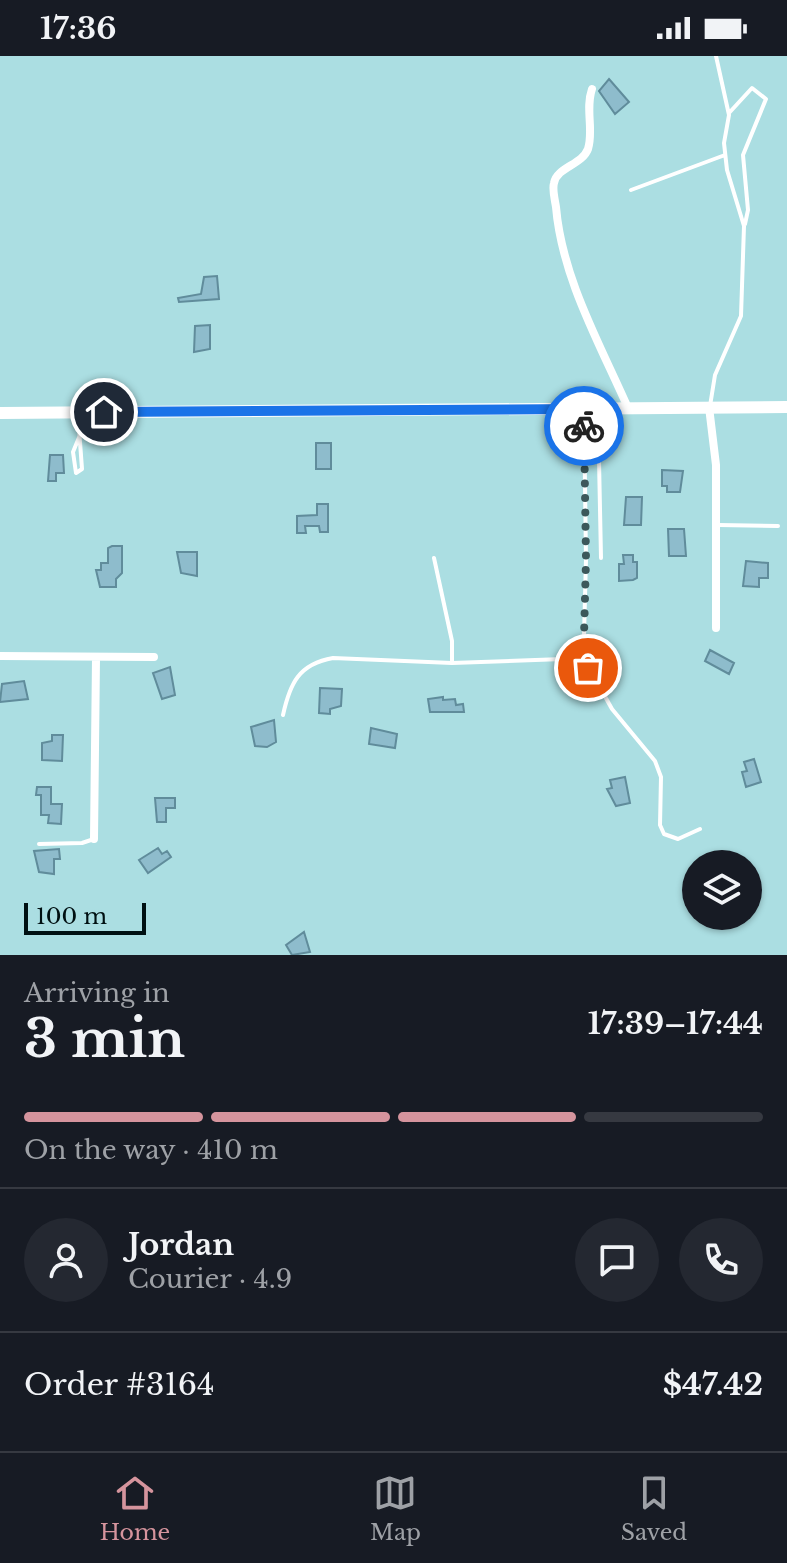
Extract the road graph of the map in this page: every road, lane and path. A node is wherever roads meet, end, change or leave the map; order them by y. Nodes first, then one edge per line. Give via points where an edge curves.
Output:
1 (716, 56) edge
2 (592, 89) dead end
3 (729, 113) junction
4 (725, 155) junction
5 (631, 190) dead end
6 (744, 226) junction
7 (709, 407) junction
8 (787, 407) edge
9 (628, 408) junction
10 (584, 409) junction
11 (598, 409) junction
12 (0, 413) edge
13 (77, 413) junction
14 (80, 435) junction
15 (715, 525) junction
16 (778, 526) dead end
17 (434, 558) dead end
18 (601, 558) dead end
19 (716, 628) dead end
20 (579, 650) junction
21 (0, 656) edge
22 (154, 657) dead end
23 (96, 658) junction
24 (452, 663) junction
25 (283, 715) dead end
26 (700, 829) dead end
27 (94, 839) joint
28 (39, 844) dead end

1 - 3 lane
2 - 9 street via 589,147 554,183 559,237
3 - 4 lane
3 - 6 lane via 752,88 766,99 743,155 748,210
4 - 5 lane
4 - 6 lane
6 - 7 lane via 741,316 715,375
7 - 8 street
7 - 9 street
7 - 15 street via 716,465
9 - 11 street
10 - 11 street
10 - 13 street
10 - 20 lane via 586,559
11 - 18 lane
12 - 13 street
13 - 14 lane
14 - 14 lane via 82,469 76,473 73,452
15 - 16 lane
15 - 19 street
17 - 24 lane
20 - 24 lane via 563,659
20 - 26 lane via 612,709 655,761 664,834 678,839
21 - 23 street
22 - 23 street
23 - 27 street
24 - 25 lane via 318,661 300,671 289,688
27 - 28 lane

